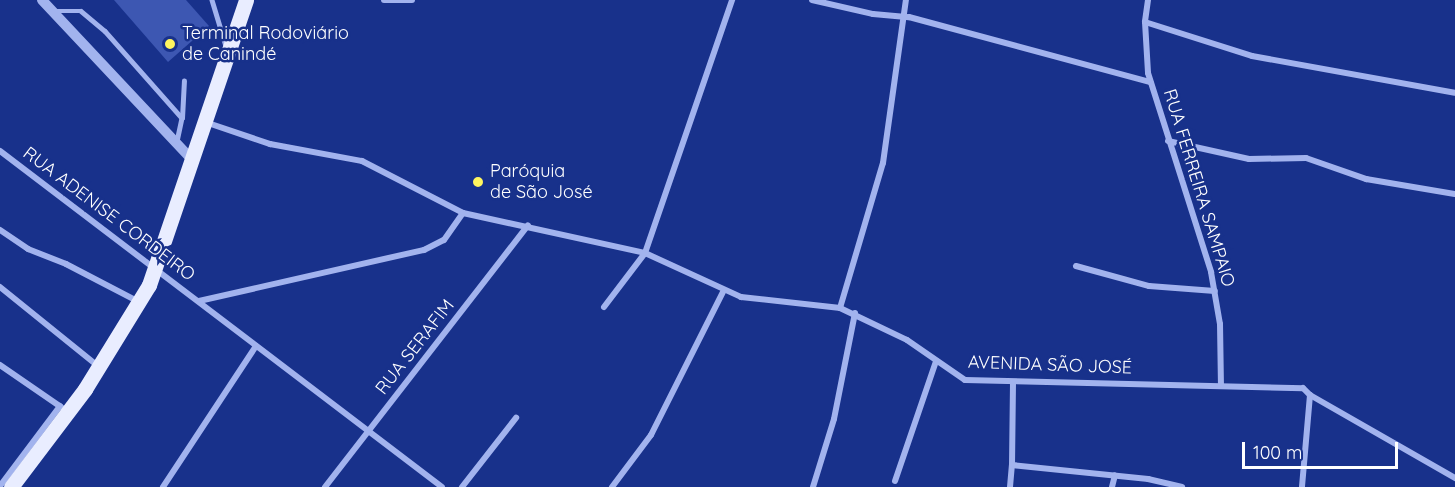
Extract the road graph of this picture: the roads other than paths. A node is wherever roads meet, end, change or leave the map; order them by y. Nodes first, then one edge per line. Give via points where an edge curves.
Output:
1 (42, 0) edge
2 (212, 0) edge
3 (246, 0) edge
4 (384, 0) edge
5 (412, 0) edge
6 (732, 0) edge
7 (812, 0) edge
8 (906, 0) edge
9 (1147, 1) edge
10 (52, 11) junction
11 (903, 16) junction
12 (1145, 22) junction
13 (228, 51) junction
14 (184, 81) dead end
15 (1150, 82) junction
16 (1455, 93) edge
17 (182, 118) junction
18 (204, 122) junction
19 (1168, 141) junction
20 (177, 144) junction
21 (0, 151) edge
22 (192, 160) junction
23 (1455, 194) edge
24 (463, 213) junction
25 (528, 225) junction
26 (0, 230) edge
27 (645, 253) junction
28 (1076, 266) dead end
29 (156, 271) junction
30 (0, 287) edge
31 (1215, 291) junction
32 (723, 292) junction
33 (199, 301) junction
34 (140, 302) junction
35 (604, 307) dead end
36 (840, 308) junction
37 (855, 313) junction
38 (256, 346) junction
39 (936, 362) junction
40 (0, 365) edge
41 (100, 368) junction
42 (1013, 383) junction
43 (1221, 385) junction
44 (1310, 395) junction
45 (64, 409) junction
46 (516, 418) dead end
47 (369, 432) junction
48 (1012, 465) junction
49 (1115, 475) junction
50 (1455, 478) edge
51 (895, 481) dead end
52 (0, 486) edge
53 (11, 487) edge
54 (164, 487) edge
55 (325, 487) edge
56 (442, 487) edge
57 (462, 487) edge
58 (612, 487) edge
59 (813, 487) edge
60 (1010, 487) edge
61 (1112, 487) edge
62 (1182, 487) edge
63 (1302, 487) edge

1 - 10 street
2 - 13 lane
3 - 13 main road
4 - 5 street
6 - 27 street
7 - 11 street via 861,12
8 - 11 street
9 - 12 street, RUA FERREIRA SAMPAIO
10 - 17 lane via 81,11 93,19
10 - 20 street
11 - 15 street
11 - 36 street via 883,163
12 - 15 street, RUA FERREIRA SAMPAIO
12 - 16 street via 1252,56
13 - 18 main road
14 - 17 lane
15 - 19 street, RUA FERREIRA SAMPAIO
17 - 20 lane
18 - 22 main road
18 - 24 street, AVENIDA SÃO JOSÉ via 270,144 362,161
19 - 23 street via 1248,159 1306,158 1366,179
19 - 31 street, RUA FERREIRA SAMPAIO
20 - 22 street
21 - 29 street, RUA ADENISE CORDEIRO
22 - 29 main road
24 - 25 street, AVENIDA SÃO JOSÉ
24 - 33 street via 444,240 424,250
25 - 27 street, AVENIDA SÃO JOSÉ
25 - 47 street, RUA SERAFIM
26 - 34 street via 28,249
27 - 32 street, AVENIDA SÃO JOSÉ
27 - 35 street
28 - 31 street via 1149,286
29 - 33 street, RUA ADENISE CORDEIRO
29 - 34 main road
30 - 41 street
31 - 43 street, RUA FERREIRA SAMPAIO
32 - 36 street, AVENIDA SÃO JOSÉ via 754,300
32 - 58 street via 651,435
33 - 38 street, RUA ADENISE CORDEIRO
34 - 41 main road
36 - 37 street, AVENIDA SÃO JOSÉ
37 - 39 street, AVENIDA SÃO JOSÉ via 907,340
37 - 59 street via 834,419
38 - 47 street, RUA ADENISE CORDEIRO
38 - 54 street
39 - 42 street, AVENIDA SÃO JOSÉ via 965,380
39 - 51 street
40 - 45 street
41 - 45 main road
42 - 43 street, AVENIDA SÃO JOSÉ
42 - 48 street
43 - 44 street, AVENIDA SÃO JOSÉ via 1301,387
44 - 50 street
44 - 63 street
45 - 52 street
45 - 53 main road
46 - 57 street
47 - 55 street, RUA SERAFIM
47 - 56 street, RUA ADENISE CORDEIRO
48 - 49 street
48 - 60 street
49 - 61 street
49 - 62 street

